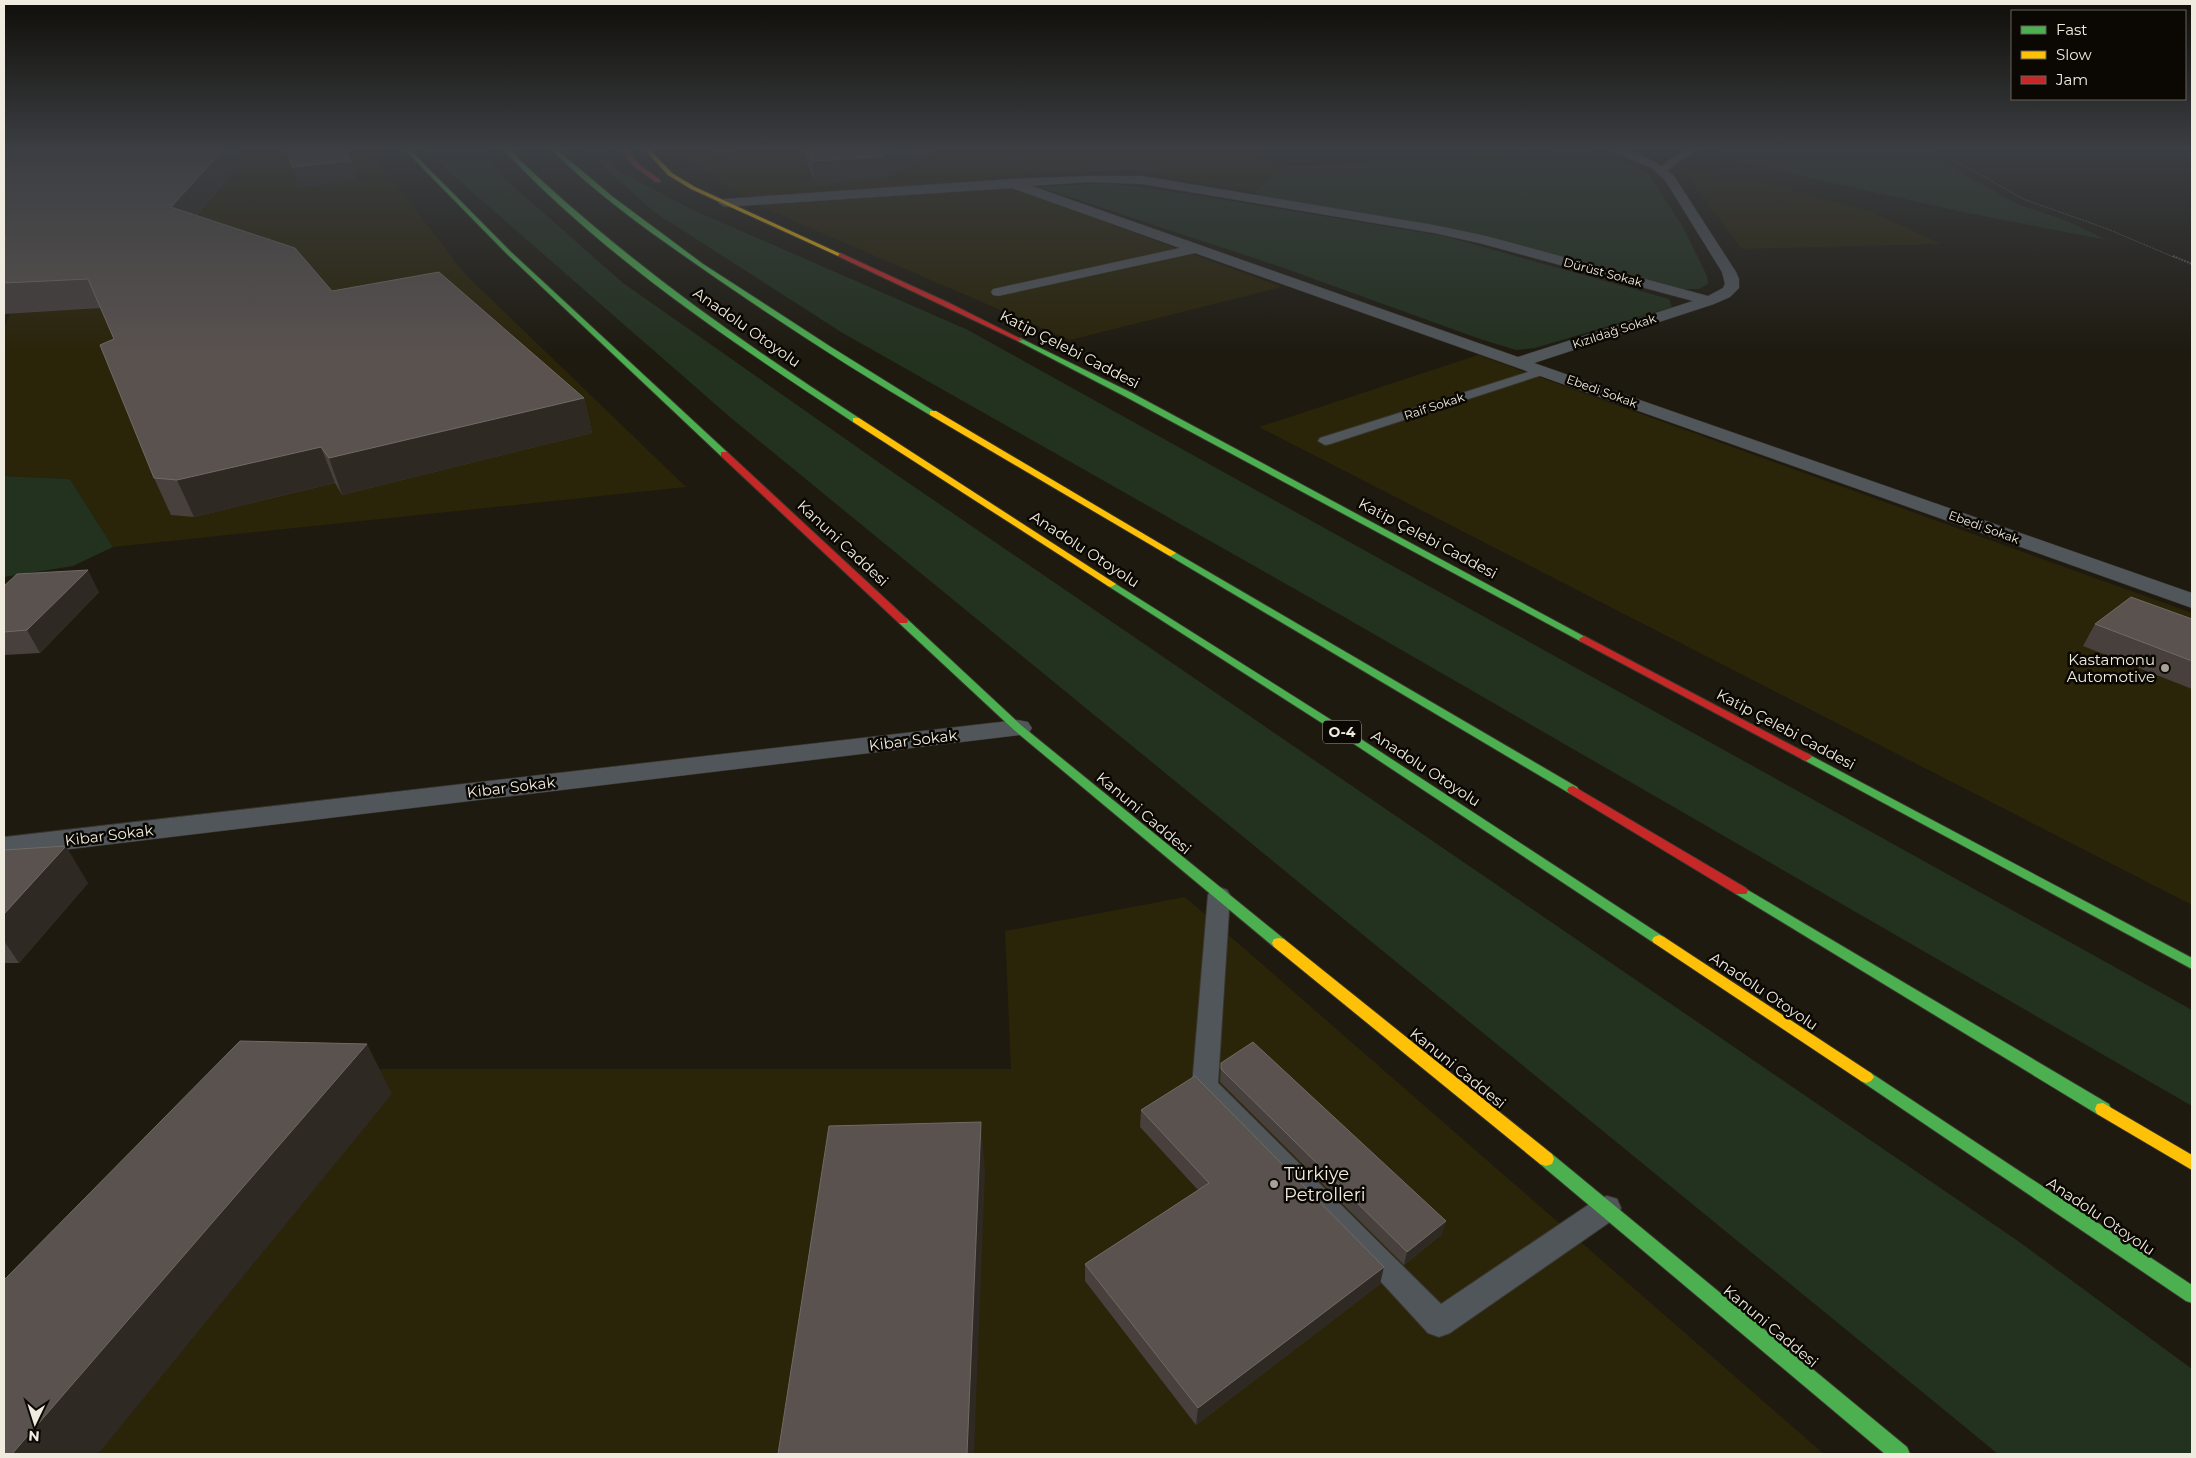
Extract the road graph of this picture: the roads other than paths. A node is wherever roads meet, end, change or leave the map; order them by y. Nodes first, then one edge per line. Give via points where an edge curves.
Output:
1 (474, 218) edge
2 (580, 218) edge
3 (637, 218) edge
4 (732, 218) edge
5 (757, 218) edge
6 (1111, 218) edge
7 (1369, 218) edge
8 (1694, 218) edge
9 (1197, 248) junction
10 (998, 292) dead end
11 (1709, 301) junction
12 (947, 304) junction
13 (1519, 362) junction
14 (1544, 370) junction
15 (1325, 441) dead end
16 (2192, 601) edge
17 (1018, 728) junction
18 (4, 847) edge
19 (1219, 895) junction
20 (2192, 964) edge
21 (2192, 1163) edge
22 (1607, 1208) junction
23 (2192, 1295) edge
24 (1900, 1454) edge

1 - 17 main road, Kanuni Caddesi
2 - 23 main road, Anadolu Otoyolu / O-4 via 685,302 816,395 1510,840
3 - 21 main road, Anadolu Otoyolu via 743,294 890,388 1567,786
4 - 12 main road
5 - 12 main road, Katip Çelebi Caddesi
6 - 9 street, Ebedi Sokak
7 - 11 street, Dürüst Sokak via 1451,232
8 - 11 street, Kızıldağ Sokak via 1733,281 1729,293
9 - 10 street
9 - 13 street, Ebedi Sokak
11 - 13 street, Kızıldağ Sokak
12 - 20 main road, Katip Çelebi Caddesi via 1207,436
13 - 14 street, Ebedi Sokak
14 - 15 lane, Raif Sokak
14 - 16 street, Ebedi Sokak
17 - 18 street, Kibar Sokak
17 - 19 main road, Kanuni Caddesi
19 - 22 main road, Kanuni Caddesi
19 - 22 lane via 1205,1086 1439,1323
22 - 24 main road, Kanuni Caddesi

